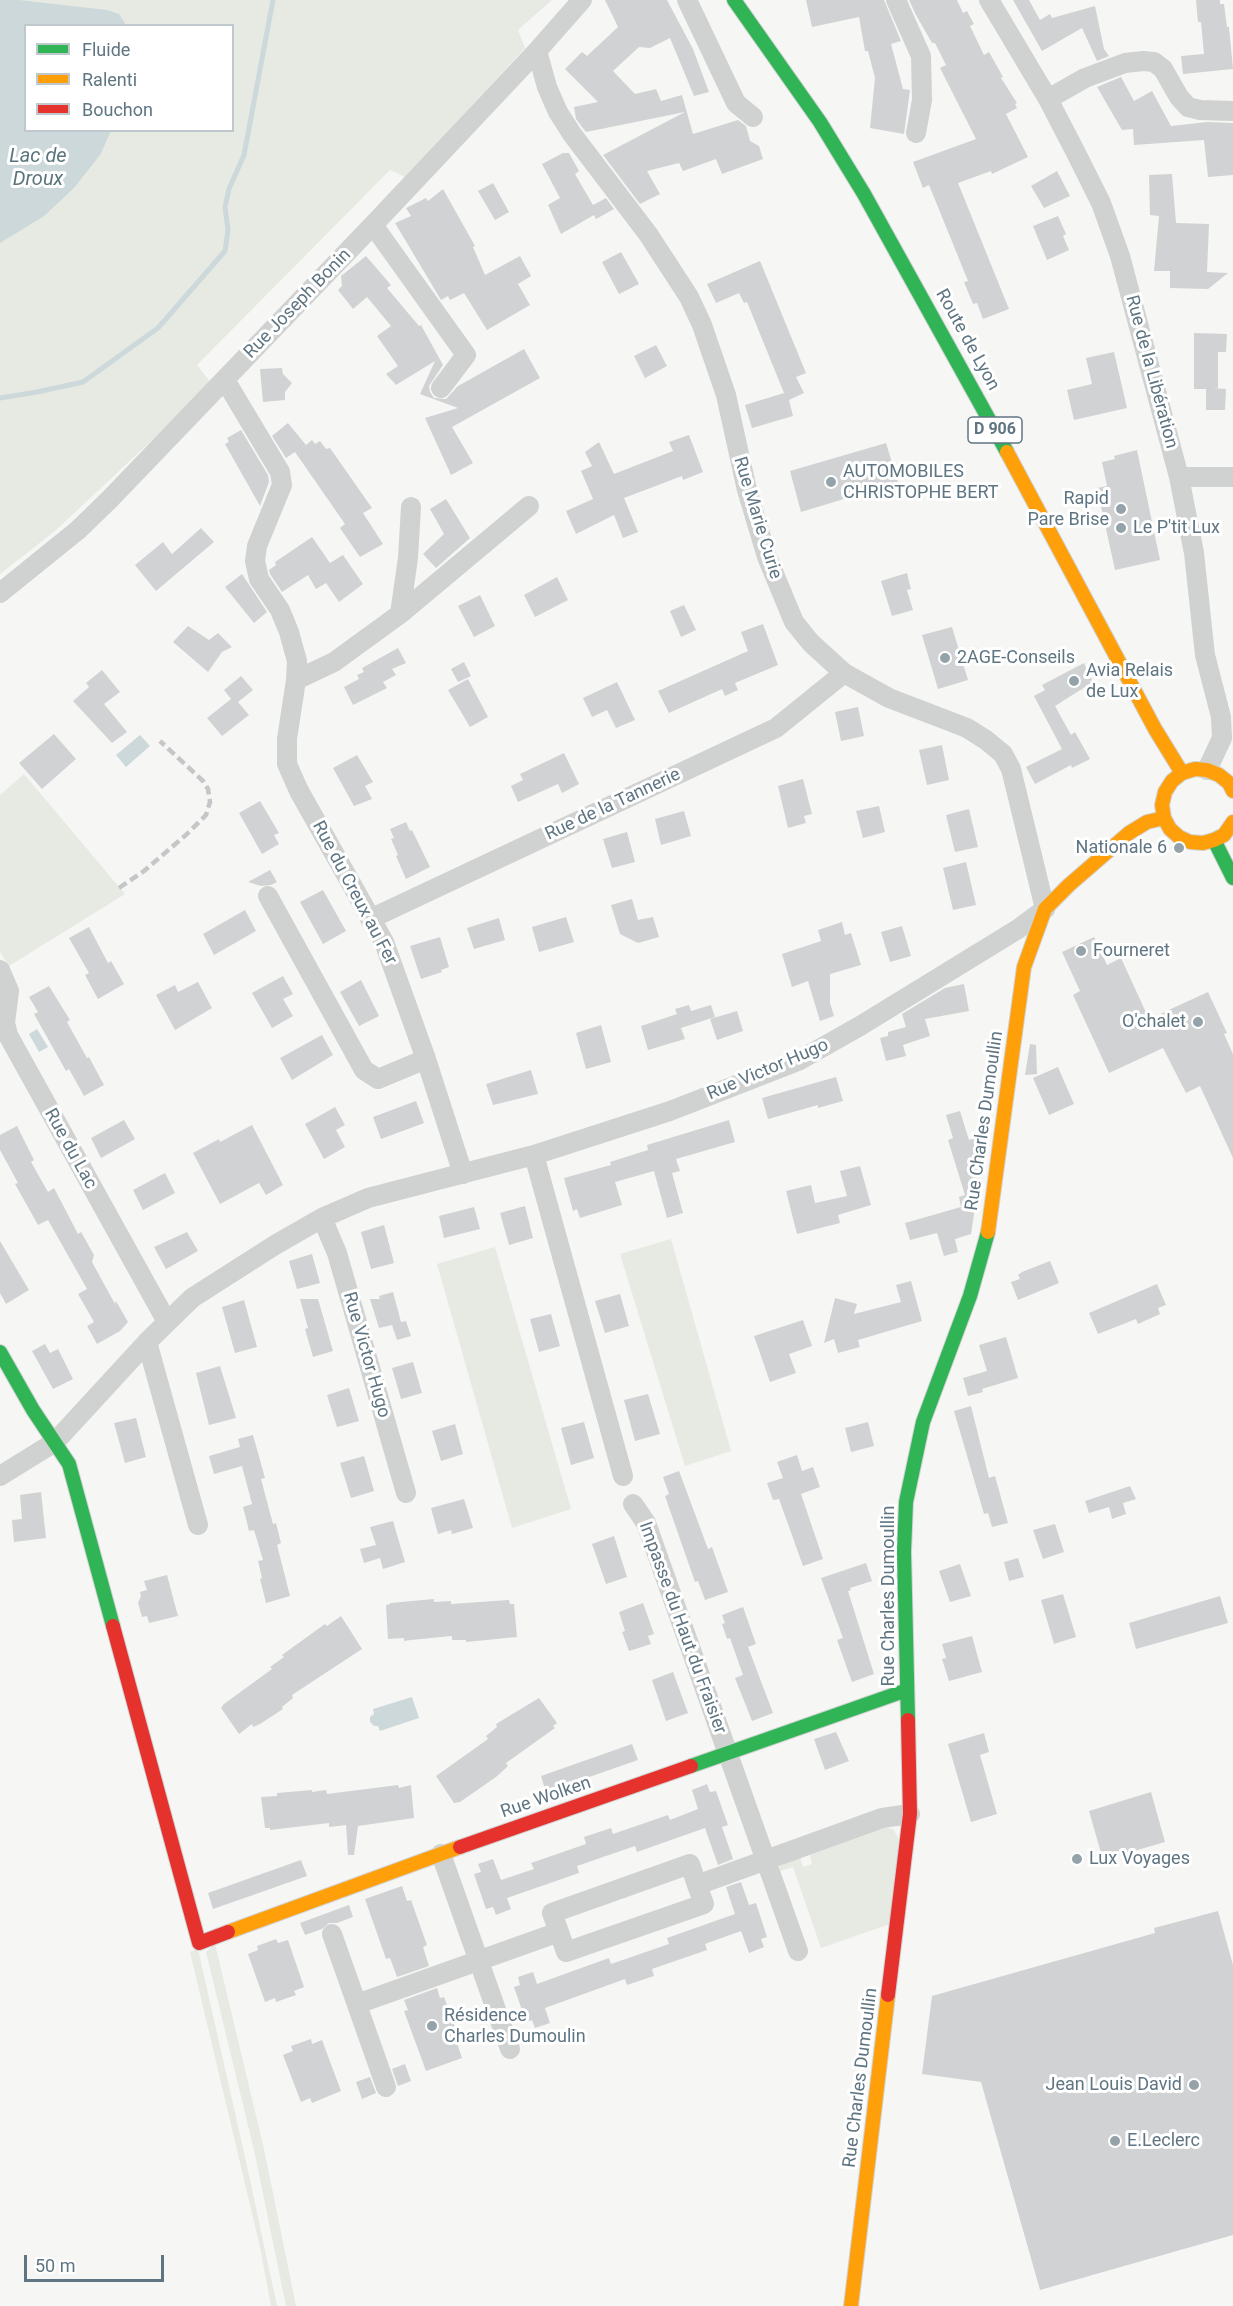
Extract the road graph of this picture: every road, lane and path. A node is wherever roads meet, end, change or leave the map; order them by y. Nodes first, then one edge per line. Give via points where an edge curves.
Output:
1 (582, 0) edge
2 (687, 0) edge
3 (734, 0) edge
4 (896, 0) edge
5 (989, 0) edge
6 (537, 51) junction
7 (1048, 99) junction
8 (1233, 111) edge
9 (753, 117) dead end
10 (916, 133) dead end
11 (373, 225) junction
12 (225, 380) junction
13 (441, 388) dead end
14 (1179, 477) junction
15 (1233, 477) edge
16 (529, 506) dead end
17 (411, 507) dead end
18 (0, 592) edge
19 (400, 614) junction
20 (844, 673) junction
21 (296, 680) junction
22 (1207, 770) junction
23 (1182, 773) junction
24 (1233, 791) edge
25 (1164, 818) junction
26 (1233, 822) edge
27 (1214, 840) junction
28 (1233, 878) edge
29 (267, 897) dead end
30 (1045, 909) junction
31 (370, 919) junction
32 (0, 970) edge
33 (426, 1059) junction
34 (534, 1155) junction
35 (463, 1174) junction
36 (322, 1218) junction
37 (167, 1322) junction
38 (147, 1342) junction
39 (0, 1352) edge
40 (55, 1442) junction
41 (0, 1476) edge
42 (624, 1476) dead end
43 (405, 1493) dead end
44 (633, 1503) dead end
45 (198, 1525) dead end
46 (906, 1690) junction
47 (728, 1753) junction
48 (910, 1814) junction
49 (441, 1854) junction
50 (766, 1859) junction
51 (697, 1885) junction
52 (559, 1932) junction
53 (332, 1934) dead end
54 (798, 1951) dead end
55 (479, 1962) junction
56 (357, 2004) junction
57 (510, 2049) dead end
58 (386, 2087) dead end
59 (851, 2306) edge

1 - 6 street, Rue Joseph Bonin
2 - 9 street via 736,103
3 - 23 street, Route de Lyon / D 906 via 820,122 864,194
4 - 10 street via 921,56 922,100
5 - 7 street, Rue de la Libération
6 - 11 street, Rue Joseph Bonin
6 - 20 street, Rue Marie Curie via 558,112 648,234 702,325 717,363 747,490 781,594 794,622
7 - 8 street via 1085,78 1125,63 1143,61 1154,62 1163,69 1188,107
7 - 14 street, Rue de la Libération via 1101,202 1117,247
11 - 12 street, Rue Joseph Bonin
11 - 13 street via 466,355
12 - 18 street, Rue Joseph Bonin via 86,522
12 - 21 street, Rue du Creux au Fer via 280,472 282,485 257,546 255,561 259,579 280,610 289,632 297,661
14 - 15 street
14 - 22 street, Rue de la Libération via 1194,553 1205,655 1221,717 1222,738
16 - 19 street
17 - 19 street via 410,548
19 - 21 street via 334,662
20 - 30 street, Rue Marie Curie via 889,699 967,728 1003,754 1011,769
20 - 31 street, Rue de la Tannerie via 776,728
21 - 31 street, Rue du Creux au Fer via 287,764
22 - 23 street
22 - 24 street via 1229,783
23 - 25 street via 1165,792
25 - 27 street via 1170,829 1190,842
25 - 30 street, Rue Charles Dumoullin via 1147,822 1129,833
26 - 27 street via 1224,835
27 - 28 street
29 - 33 street via 364,1070 378,1079
30 - 34 street, Rue Victor Hugo via 798,1061 670,1111
30 - 46 street, Rue Charles Dumoullin via 1024,967 985,1244 923,1422 906,1502
31 - 33 street, Rue du Creux au Fer via 384,942
32 - 37 street, Rue du Lac via 9,991 5,1023 8,1035
33 - 35 street, Rue du Creux au Fer
34 - 35 street, Rue Victor Hugo
34 - 42 street
35 - 36 street, Rue Victor Hugo via 368,1198
36 - 37 street, Rue Victor Hugo via 192,1298
36 - 43 street, Rue Victor Hugo via 337,1253
37 - 38 street, Rue Victor Hugo
38 - 40 street, Rue Victor Hugo
38 - 45 street
39 - 40 street
40 - 41 street, Rue Victor Hugo
40 - 49 street, Rue Wolken via 69,1464 199,1943
44 - 47 street, Impasse du Haut du Fraisier via 646,1523
46 - 47 street, Rue Wolken
46 - 48 street, Rue Charles Dumoullin
47 - 49 street, Rue Wolken
47 - 50 street, Impasse du Haut du Fraisier
48 - 50 street via 882,1818
48 - 59 street, Rue Charles Dumoullin
49 - 55 street
50 - 51 street
50 - 54 street, Impasse du Haut du Fraisier
51 - 52 street via 704,1904 566,1952
51 - 52 street via 690,1864 552,1913
52 - 55 street
53 - 56 street
55 - 56 street
55 - 57 street
56 - 58 street

